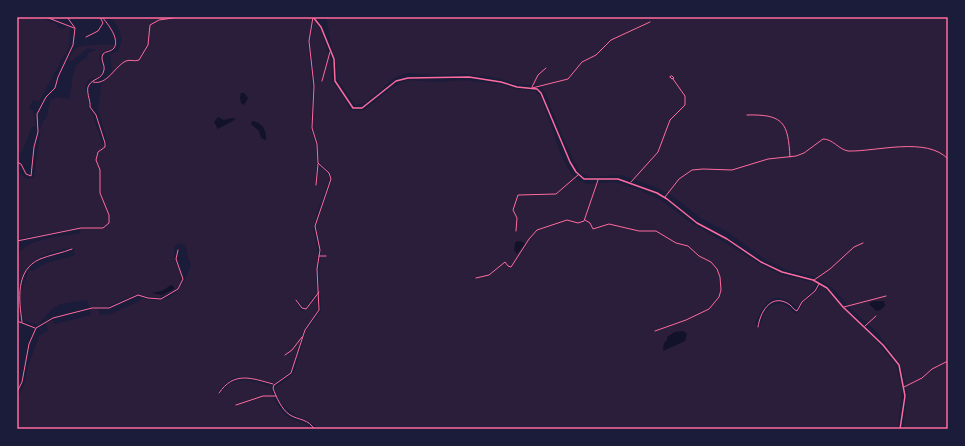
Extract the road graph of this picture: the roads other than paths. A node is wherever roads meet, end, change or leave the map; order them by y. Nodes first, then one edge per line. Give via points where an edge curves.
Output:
1 (20, 17) edge
2 (26, 17) edge
3 (36, 17) edge
4 (46, 17) edge
5 (67, 17) edge
6 (101, 17) edge
7 (313, 17) edge
8 (173, 18) dead end
9 (17, 21) edge
10 (650, 22) dead end
11 (75, 28) junction
12 (86, 37) dead end
13 (330, 52) junction
14 (546, 68) dead end
15 (673, 79) dead end
16 (93, 82) junction
17 (322, 82) dead end
18 (532, 88) junction
19 (747, 115) dead end
20 (790, 157) junction
21 (948, 159) edge
22 (17, 162) edge
23 (318, 163) junction
24 (579, 175) junction
25 (598, 179) junction
26 (631, 182) junction
27 (316, 185) dead end
28 (664, 197) junction
29 (585, 220) junction
30 (516, 232) dead end
31 (17, 241) edge
32 (863, 243) dead end
33 (72, 250) dead end
34 (178, 250) dead end
35 (319, 256) junction
36 (326, 256) dead end
37 (476, 278) dead end
38 (813, 280) junction
39 (820, 283) junction
40 (319, 292) junction
41 (886, 296) dead end
42 (296, 300) dead end
43 (843, 307) junction
44 (876, 316) dead end
45 (17, 321) edge
46 (22, 322) junction
47 (865, 326) junction
48 (758, 327) dead end
49 (36, 328) junction
50 (655, 331) dead end
51 (302, 336) junction
52 (285, 355) dead end
53 (948, 361) edge
54 (274, 385) junction
55 (904, 387) junction
56 (17, 392) edge
57 (219, 393) dead end
58 (276, 396) junction
59 (236, 405) dead end
60 (313, 429) edge
61 (900, 429) edge

1 - 9 street
2 - 3 street
4 - 11 street
5 - 11 street
6 - 12 street via 103,23 100,29
6 - 16 street via 114,33 115,46 113,50 103,54 101,59 104,72
7 - 13 street via 321,27
7 - 23 street via 309,41 314,86 312,131 317,144
8 - 16 street via 159,20 150,25 148,45 139,60 127,61 102,80
10 - 18 street via 611,40 596,55 582,62 568,79
11 - 22 street via 71,51 57,78 55,88 37,114 38,132 31,176 26,174
13 - 17 street
13 - 18 street via 334,62 335,80 350,106 354,108 362,108 396,81 408,78 469,78
14 - 18 street via 538,75
15 - 26 street via 685,96 686,103 670,120 658,152
16 - 31 street via 88,88 90,105 105,147 98,152 96,160 100,170 101,197 110,215 110,224 103,228 78,229
18 - 24 street via 541,93 564,150
19 - 20 street via 768,115 782,123 788,132
20 - 21 street via 801,154 818,141 825,139 848,151 919,147
20 - 28 street via 768,159 732,170 692,170 679,179
23 - 27 street
23 - 35 street via 329,173 331,179 315,221
24 - 25 street via 587,179
24 - 30 street via 559,193 517,196 513,211 517,218
25 - 26 street via 614,178
25 - 29 street
26 - 28 street
28 - 38 street via 697,223 761,262 782,272
29 - 37 street via 578,223 568,220 537,230 511,267 505,262 489,275
29 - 50 street via 593,229 609,224 639,232 659,232 676,243 688,246 717,269 721,290 719,297 709,309
32 - 38 street via 854,247 830,270
33 - 46 street via 39,260 28,268 19,290
34 - 49 street via 176,259 183,274 183,281 178,289 167,296 159,299 138,295 109,308 92,308 53,318
35 - 36 street
35 - 40 street
38 - 39 street
39 - 43 street via 830,290
39 - 48 street via 797,311 786,302 769,303
40 - 42 street via 306,309
40 - 51 street via 319,310
41 - 43 street
43 - 47 street
44 - 47 street
45 - 46 street
46 - 49 street
47 - 55 street via 895,359
49 - 56 street via 29,344 22,382
51 - 52 street
51 - 54 street via 291,372
53 - 55 street
54 - 57 street via 240,377 226,384
54 - 58 street
55 - 61 street
58 - 59 street via 263,396
58 - 60 street via 288,414 313,426

